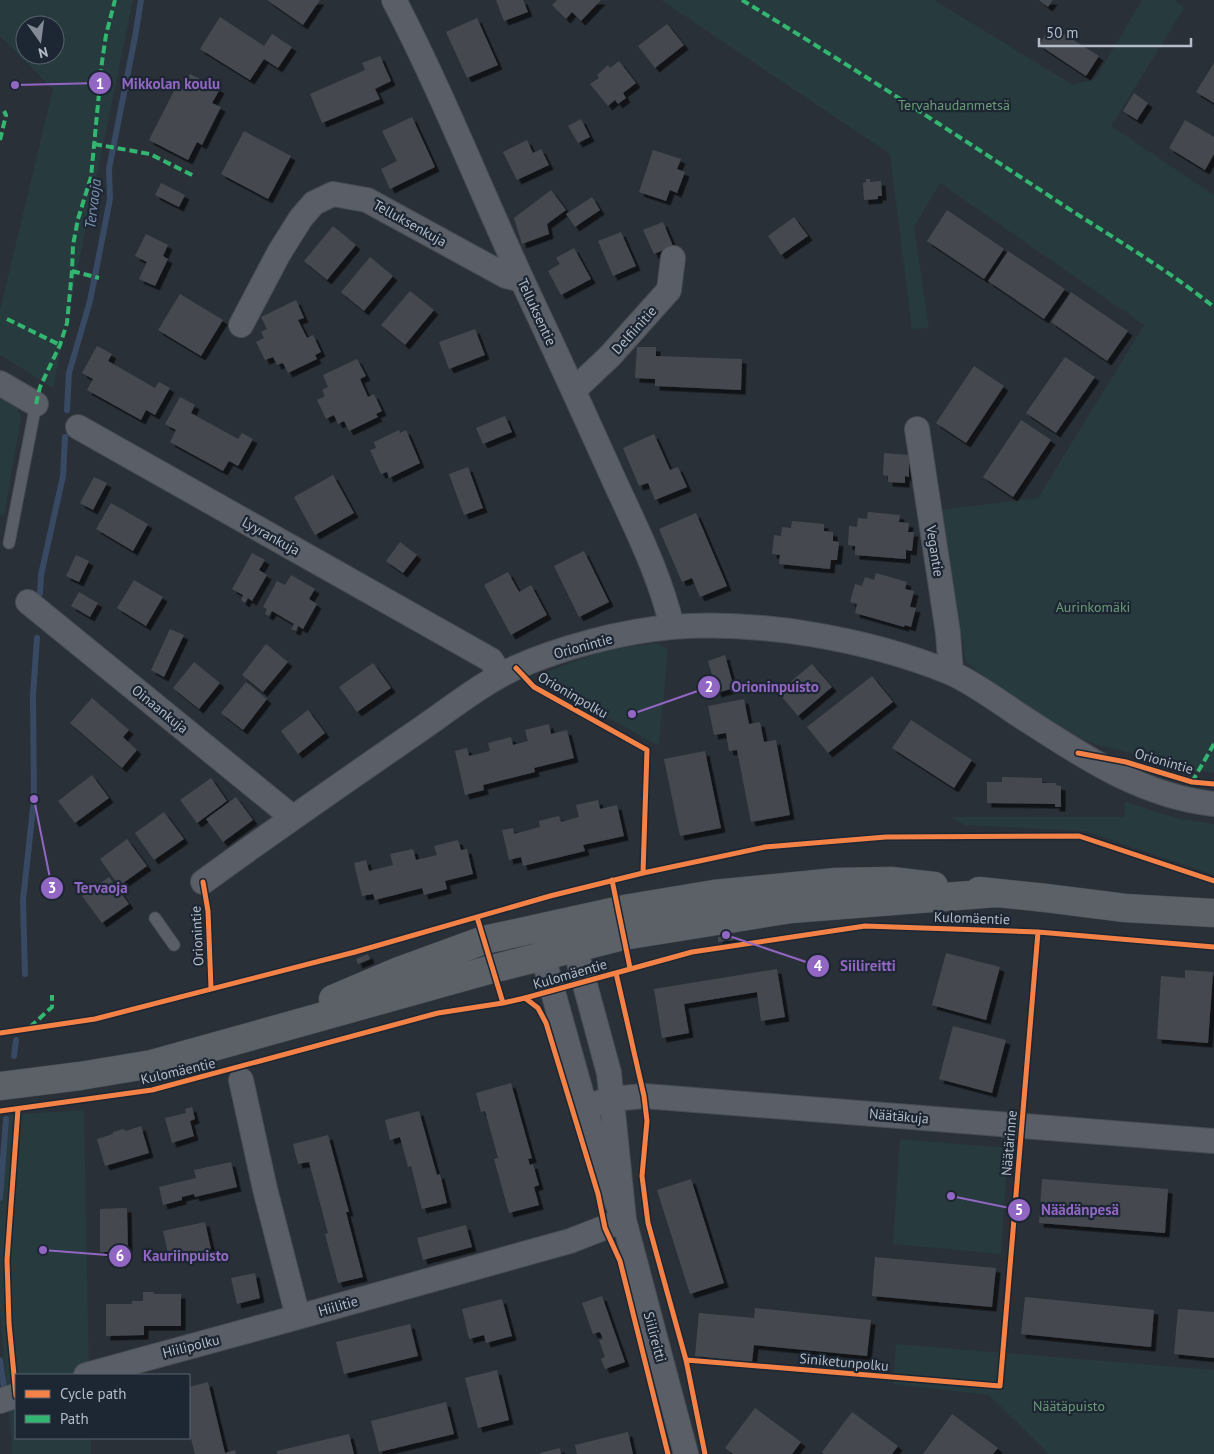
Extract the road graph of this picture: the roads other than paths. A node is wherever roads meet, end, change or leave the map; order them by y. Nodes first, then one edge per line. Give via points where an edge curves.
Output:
1 (394, 0) edge
2 (673, 258) dead end
3 (522, 280) junction
4 (241, 325) dead end
5 (0, 382) edge
6 (574, 390) junction
7 (36, 404) joint
8 (78, 427) dead end
9 (917, 429) dead end
10 (9, 543) dead end
11 (28, 602) dead end
12 (672, 627) junction
13 (951, 673) junction
14 (500, 676) junction
15 (1214, 804) edge
16 (292, 817) junction
17 (203, 882) dead end
18 (996, 893) junction
19 (1125, 908) junction
20 (1214, 913) edge
21 (155, 918) dead end
22 (550, 925) junction
23 (1214, 926) edge
24 (174, 946) dead end
25 (575, 948) junction
26 (543, 956) junction
27 (233, 1042) junction
28 (241, 1080) dead end
29 (0, 1086) edge
30 (612, 1099) junction
31 (584, 1107) junction
32 (1214, 1141) edge
33 (624, 1220) junction
34 (298, 1317) junction
35 (90, 1374) edge
36 (686, 1454) edge

1 - 3 street, Telluksentie
2 - 6 street, Delfiinitie via 669,290 610,356
3 - 4 street, Telluksenkuja via 506,276 367,200 333,194 314,203 301,218
3 - 6 street, Telluksentie
5 - 7 street
6 - 12 street, Telluksentie via 649,558
7 - 10 lane
8 - 14 street, Lyyrankuja via 491,660
9 - 13 street, Vegantie via 948,632
11 - 16 street, Oinaankuja
12 - 13 street, Orionintie via 752,627 819,636 873,647
12 - 14 street, Orionintie via 577,646 549,654
13 - 15 street, Orionintie via 1119,776 1152,790
14 - 16 street, Orionintie
16 - 17 street, Orionintie
18 - 19 main road, Kulomäentie
18 - 22 main road, Kulomäentie via 891,881 836,882 714,894
18 - 25 main road, Kulomäentie via 791,909 623,936
19 - 20 main road, Kulomäentie
19 - 23 main road, Kulomäentie
21 - 24 lane
22 - 25 street
22 - 26 street, Siilireitti
22 - 27 main road, Kulomäentie via 484,940 399,971
25 - 26 main road, Kulomäentie
25 - 30 street, Siilireitti via 609,1073
26 - 27 main road, Kulomäentie
26 - 31 street, Siilireitti
27 - 29 main road, Kulomäentie via 152,1064
28 - 34 street
30 - 31 street, Näätäkuja
30 - 32 street, Näätäkuja via 644,1096
30 - 33 street, Siilireitti
31 - 33 street, Siilireitti via 600,1164
33 - 34 street, Hiilitie via 570,1241
33 - 36 street, Siilireitti
34 - 35 street, Hiilipolku

